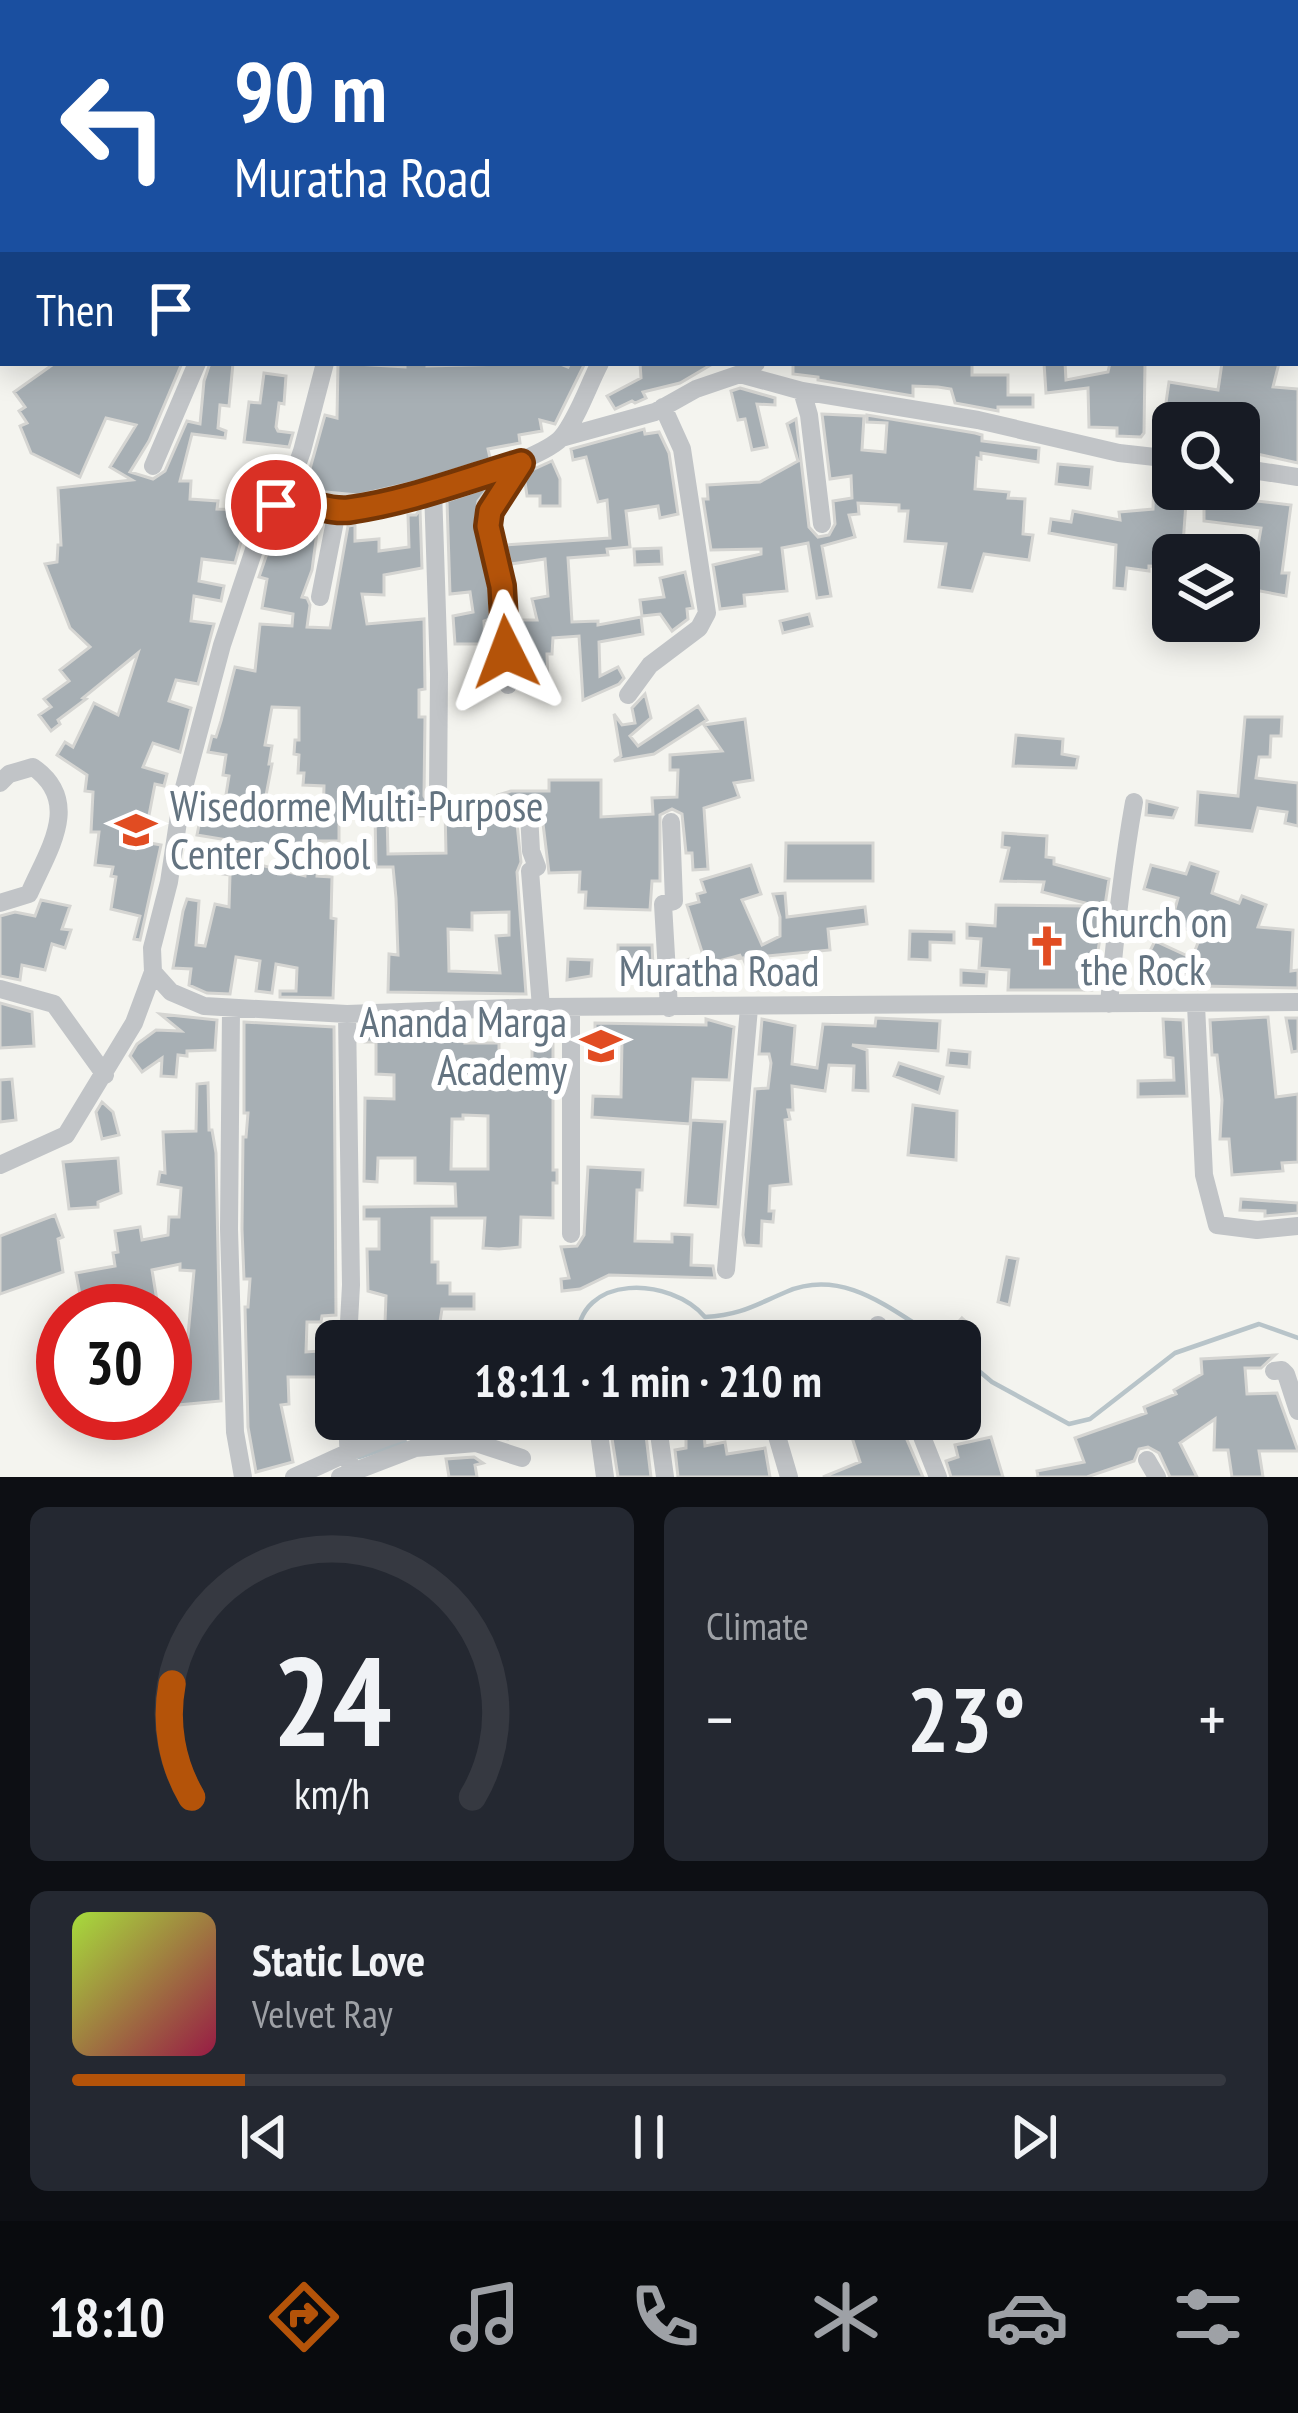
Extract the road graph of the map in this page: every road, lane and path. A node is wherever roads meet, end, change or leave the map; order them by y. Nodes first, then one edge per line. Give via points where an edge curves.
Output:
1 (196, 366) edge
2 (324, 366) edge
3 (598, 366) edge
4 (748, 369) edge
5 (802, 391) junction
6 (663, 406) junction
7 (561, 437) junction
8 (1152, 457) edge
9 (521, 463) junction
10 (153, 466) dead end
11 (1260, 471) edge
12 (1298, 477) edge
13 (433, 489) junction
14 (284, 502) junction
15 (337, 511) junction
16 (822, 524) dead end
17 (320, 597) dead end
18 (508, 685) dead end
19 (628, 695) dead end
20 (0, 783) edge
21 (437, 796) dead end
22 (1134, 802) dead end
23 (530, 814) dead end
24 (671, 822) dead end
25 (0, 903) edge
26 (153, 972) junction
27 (0, 989) edge
28 (1298, 1002) edge
29 (1109, 1004) junction
30 (1196, 1005) junction
31 (541, 1007) junction
32 (571, 1007) junction
33 (669, 1008) junction
34 (748, 1008) junction
35 (231, 1010) junction
36 (347, 1014) junction
37 (105, 1075) junction
38 (0, 1165) edge
39 (1298, 1226) edge
40 (571, 1234) dead end
41 (726, 1270) dead end
42 (349, 1320) edge
43 (1274, 1371) dead end
44 (1298, 1411) edge
45 (600, 1440) edge
46 (660, 1440) edge
47 (778, 1440) edge
48 (923, 1440) edge
49 (522, 1458) dead end
50 (346, 1464) edge
51 (243, 1477) edge
52 (294, 1477) edge
53 (605, 1477) edge
54 (665, 1477) edge
55 (789, 1477) edge
56 (938, 1477) edge

1 - 10 street
2 - 14 street
3 - 7 street
4 - 5 street
4 - 6 street
5 - 8 street
5 - 16 street
6 - 7 street
6 - 19 street via 682,449 707,614
7 - 9 street
9 - 13 street
9 - 18 street via 488,526 502,586
11 - 12 street
13 - 15 street
13 - 21 street
14 - 15 street
14 - 26 street via 267,511 258,529 222,645 182,795
15 - 17 street
20 - 25 street via 33,767 52,781 60,802 53,843 29,894
22 - 29 street
23 - 31 street
24 - 33 street via 674,901 663,904
26 - 35 street, Muratha Road via 171,992
26 - 37 street
27 - 37 street via 53,1004
28 - 30 street, Muratha Road
29 - 30 street, Muratha Road
29 - 34 street, Muratha Road
30 - 39 street via 1204,1175 1217,1225
31 - 32 street, Muratha Road
31 - 36 street, Muratha Road
32 - 33 street, Muratha Road
32 - 40 street
33 - 34 street, Muratha Road
34 - 41 street
35 - 36 street, Muratha Road
35 - 51 street via 229,1228
36 - 42 street
37 - 38 street via 66,1135
43 - 44 street via 1286,1374
45 - 53 street
46 - 54 street
47 - 55 street
48 - 56 street
49 - 50 street via 452,1423 408,1431
50 - 52 street

